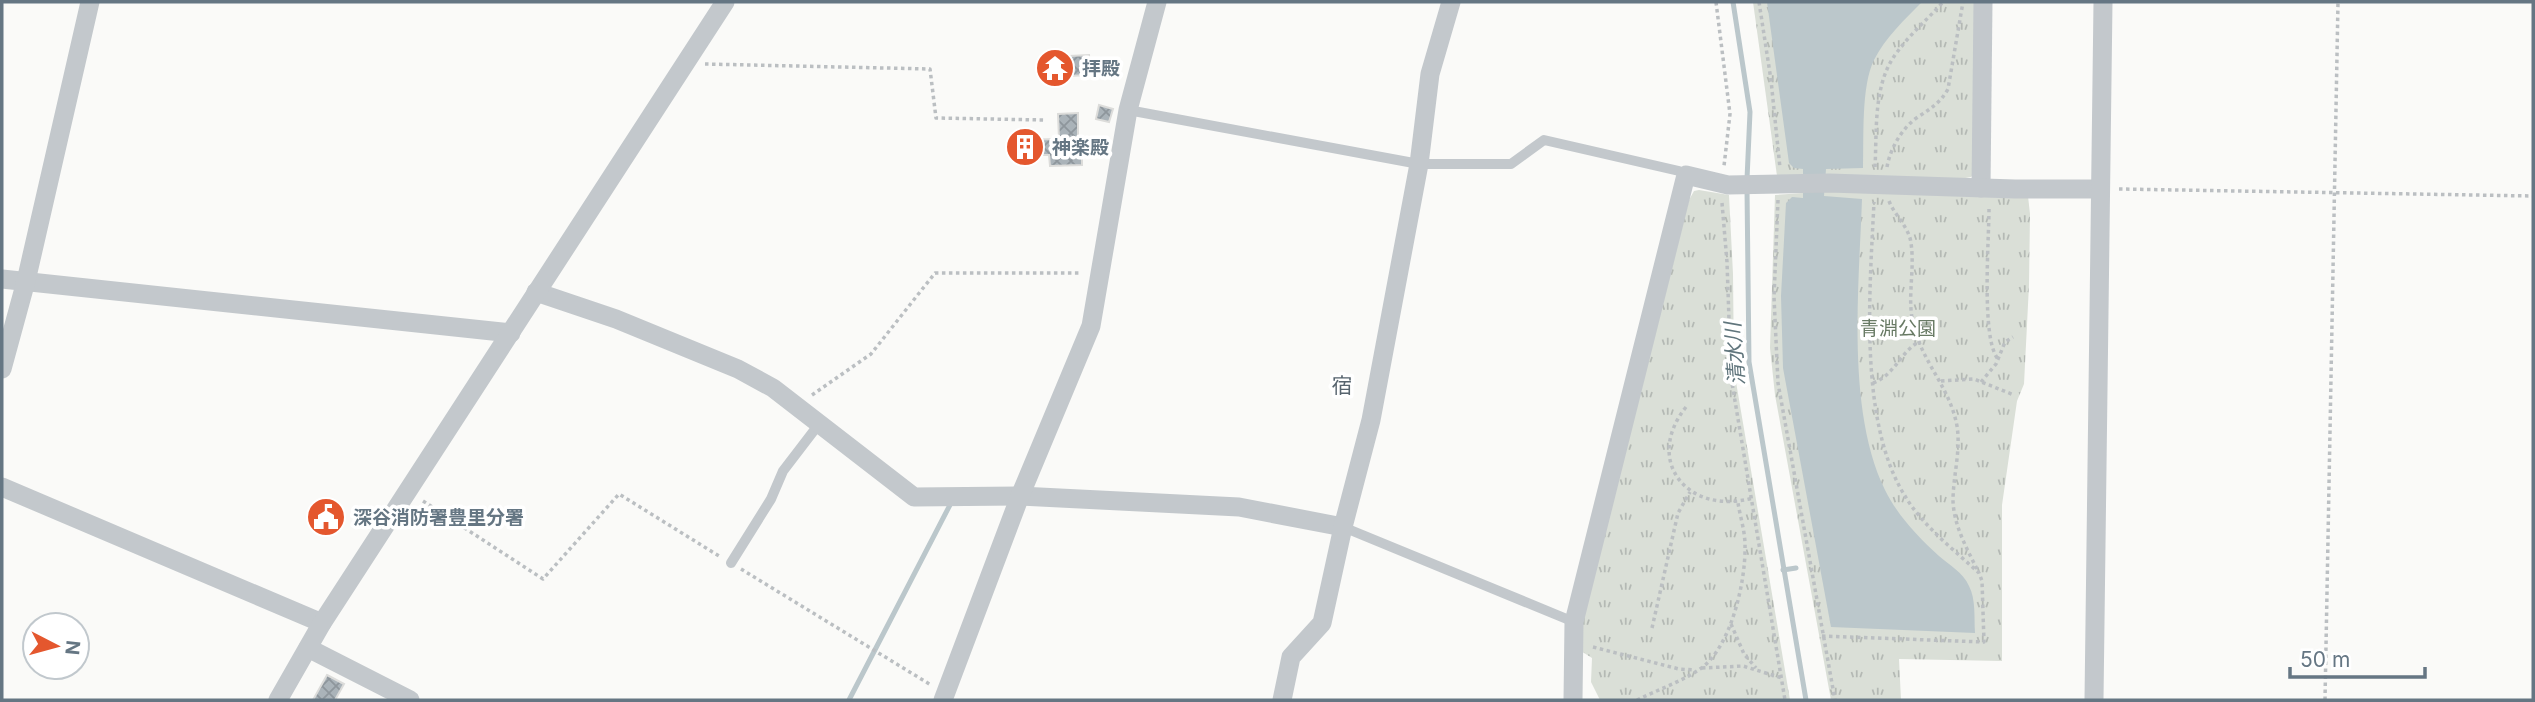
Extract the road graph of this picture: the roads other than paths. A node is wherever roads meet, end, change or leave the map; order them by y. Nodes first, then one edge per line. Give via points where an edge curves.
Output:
1 (90, 2) edge
2 (725, 2) edge
3 (1157, 2) edge
4 (1451, 2) edge
5 (1983, 2) edge
6 (2103, 2) edge
7 (1128, 110) junction
8 (1419, 163) junction
9 (1686, 175) junction
10 (1980, 188) junction
11 (2100, 189) junction
12 (2, 279) edge
13 (26, 281) junction
14 (536, 292) junction
15 (511, 332) junction
16 (2, 369) edge
17 (819, 424) junction
18 (2, 487) edge
19 (1020, 496) junction
20 (1343, 527) junction
21 (731, 563) road end
22 (1574, 622) junction
23 (323, 623) junction
24 (308, 648) junction
25 (944, 697) edge
26 (278, 700) edge
27 (410, 700) edge
28 (1282, 700) edge
29 (1573, 700) edge
30 (2094, 700) edge

1 - 13 street
2 - 14 street
3 - 7 street
4 - 8 street via 1430,74
5 - 10 street
6 - 11 street
7 - 8 lane
7 - 19 street via 1091,326
8 - 9 lane via 1511,164 1544,140
8 - 20 street via 1371,420
9 - 10 street via 1724,185
9 - 22 street
10 - 11 street
11 - 30 street
12 - 13 street
13 - 15 street
13 - 16 street
14 - 15 street
14 - 17 street via 617,319 738,369 773,388
15 - 23 street
17 - 19 street via 914,496
17 - 21 lane via 783,471 772,499
18 - 23 street
19 - 20 street via 1239,507
19 - 25 street
20 - 22 lane
20 - 28 street via 1322,623 1291,657
22 - 29 street
23 - 24 street
24 - 26 street
24 - 27 street

